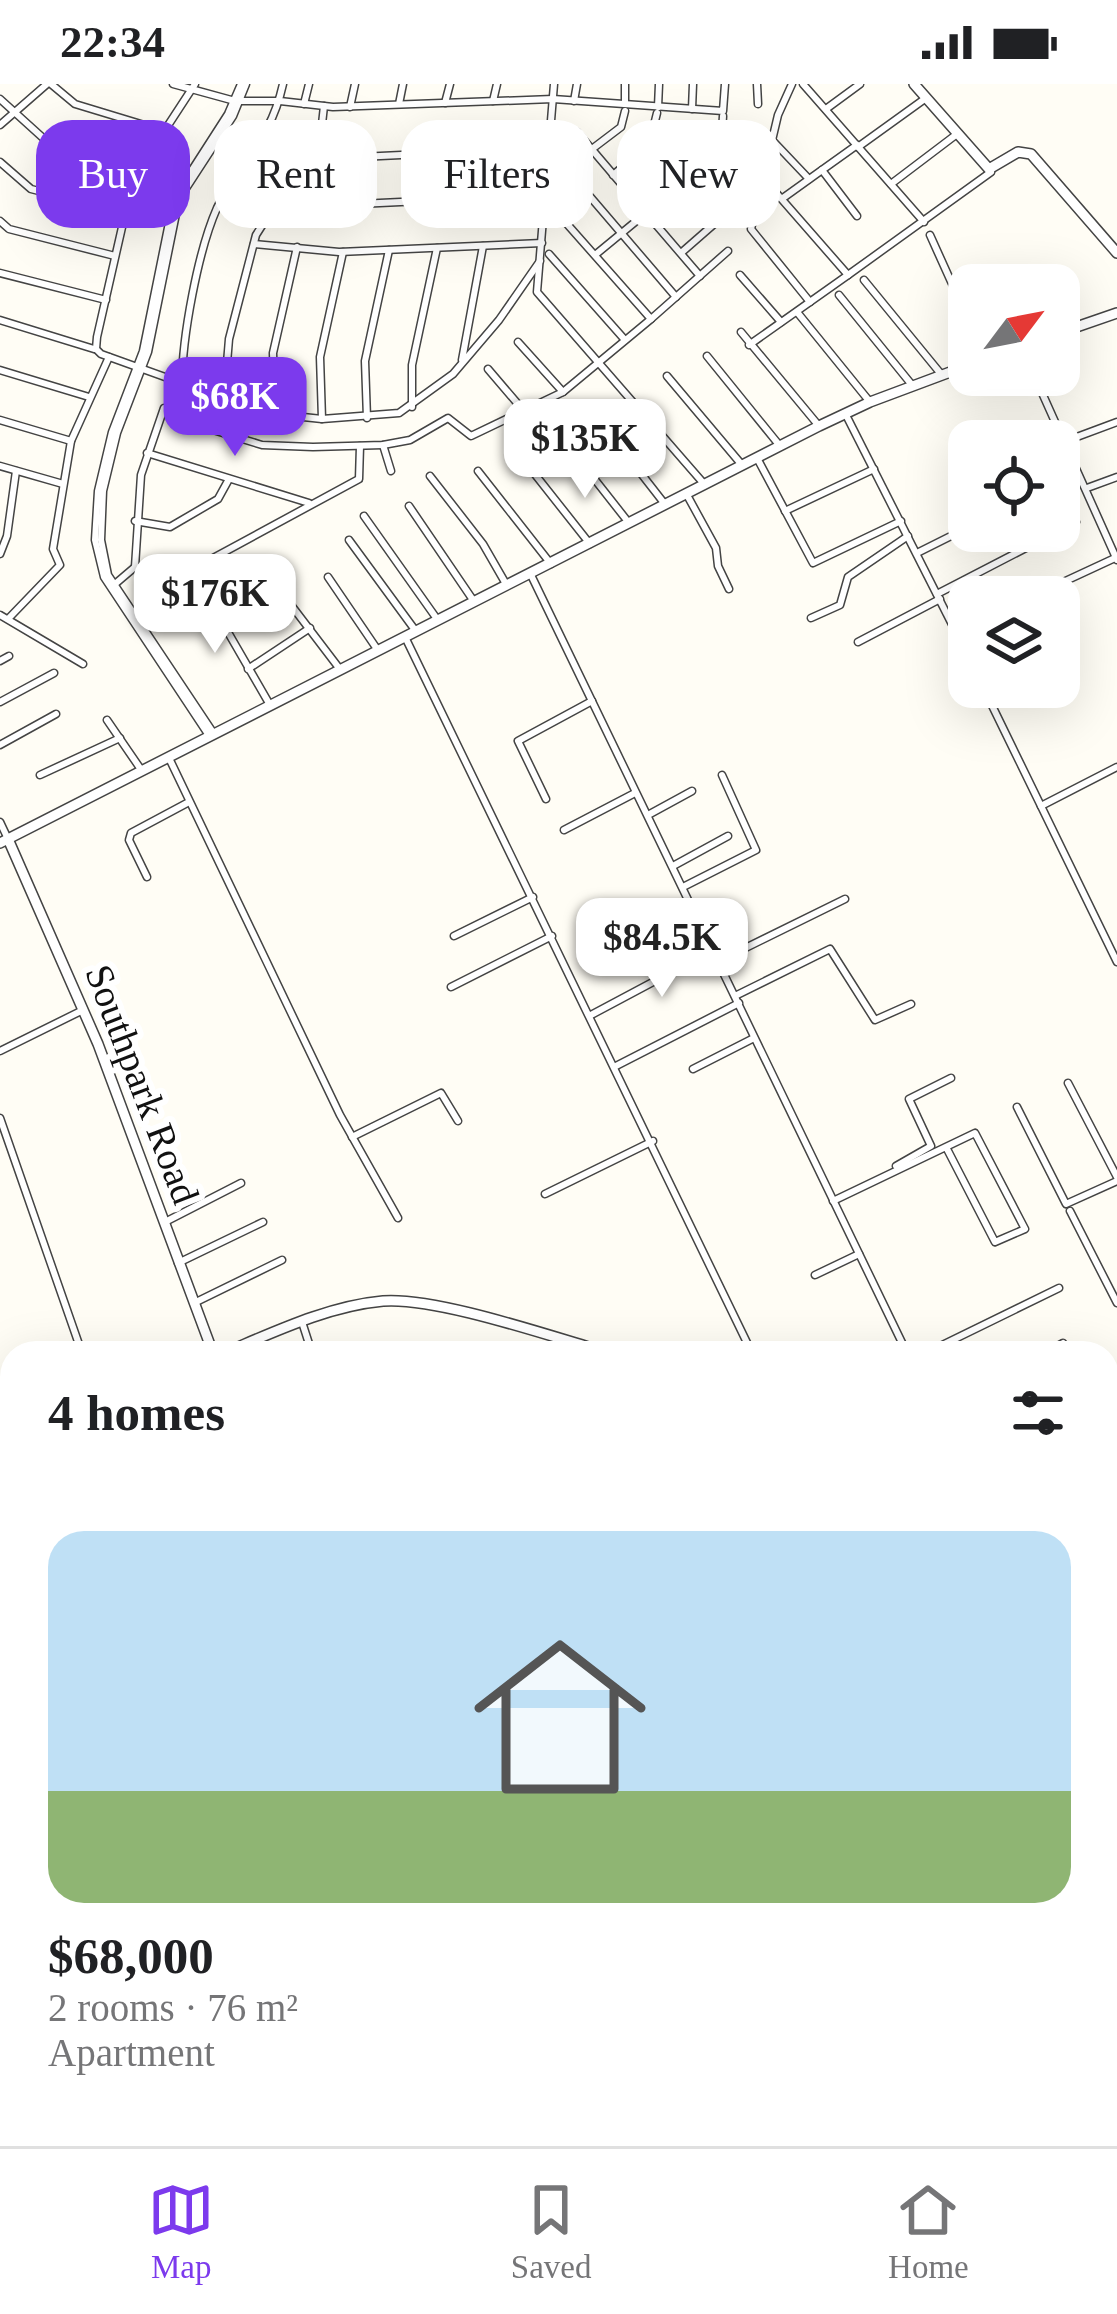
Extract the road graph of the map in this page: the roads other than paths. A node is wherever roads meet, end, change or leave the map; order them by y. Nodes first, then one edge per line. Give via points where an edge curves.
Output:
1 (49, 84) edge
2 (172, 84) edge
3 (243, 84) edge
4 (283, 84) edge
5 (309, 84) edge
6 (355, 84) edge
7 (403, 84) edge
8 (450, 84) edge
9 (497, 84) edge
10 (554, 84) edge
11 (577, 84) edge
12 (625, 84) edge
13 (659, 84) edge
14 (693, 84) edge
15 (725, 84) edge
16 (757, 84) edge
17 (792, 84) edge
18 (804, 84) edge
19 (860, 84) edge
20 (914, 84) edge
21 (194, 87) edge
22 (926, 98) junction
23 (0, 99) edge
24 (553, 99) junction
25 (238, 101) junction
26 (280, 101) junction
27 (493, 101) junction
28 (574, 101) junction
29 (446, 103) junction
30 (304, 104) junction
31 (758, 104) dead end
32 (399, 105) junction
33 (324, 106) junction
34 (350, 106) junction
35 (624, 108) junction
36 (692, 109) junction
37 (826, 109) junction
38 (658, 110) junction
39 (15, 113) junction
40 (723, 116) dead end
41 (128, 120) edge
42 (172, 120) edge
43 (325, 120) edge
44 (551, 120) edge
45 (723, 120) edge
46 (777, 120) edge
47 (0, 125) edge
48 (36, 132) edge
49 (957, 134) junction
50 (858, 146) junction
51 (593, 148) edge
52 (780, 148) edge
53 (593, 150) edge
54 (0, 162) edge
55 (822, 170) junction
56 (990, 171) junction
57 (613, 175) junction
58 (809, 179) junction
59 (617, 180) edge
60 (891, 184) junction
61 (36, 189) edge
62 (780, 195) edge
63 (783, 198) junction
64 (593, 201) edge
65 (857, 216) dead end
66 (0, 221) edge
67 (924, 222) junction
68 (122, 228) edge
69 (259, 228) edge
70 (543, 228) edge
71 (571, 228) edge
72 (626, 228) edge
73 (660, 228) edge
74 (710, 228) edge
75 (752, 228) edge
76 (620, 233) junction
77 (930, 235) dead end
78 (542, 243) junction
79 (254, 244) junction
80 (483, 246) junction
81 (297, 247) junction
82 (437, 248) junction
83 (389, 250) junction
84 (728, 251) dead end
85 (343, 252) junction
86 (681, 253) junction
87 (1117, 253) edge
88 (549, 254) dead end
89 (595, 255) junction
90 (116, 256) junction
91 (540, 261) junction
92 (0, 272) edge
93 (740, 275) dead end
94 (848, 275) junction
95 (948, 275) edge
96 (700, 276) junction
97 (864, 280) dead end
98 (839, 295) dead end
99 (676, 297) junction
100 (106, 300) junction
101 (810, 302) junction
102 (797, 312) junction
103 (1117, 313) edge
104 (651, 319) junction
105 (0, 320) edge
106 (782, 322) junction
107 (1080, 326) edge
108 (741, 332) dead end
109 (625, 340) junction
110 (518, 341) dead end
111 (749, 345) junction
112 (95, 349) junction
113 (109, 356) junction
114 (707, 356) dead end
115 (599, 363) junction
116 (462, 364) junction
117 (141, 368) junction
118 (488, 369) dead end
119 (0, 370) edge
120 (948, 372) edge
121 (942, 375) junction
122 (668, 376) dead end
123 (182, 384) junction
124 (912, 386) junction
125 (563, 392) junction
126 (89, 397) junction
127 (224, 399) junction
128 (870, 402) junction
129 (412, 406) junction
130 (523, 410) junction
131 (845, 413) junction
132 (275, 415) junction
133 (322, 418) junction
134 (367, 418) junction
135 (0, 420) edge
136 (1117, 422) edge
137 (819, 426) junction
138 (610, 435) dead end
139 (1080, 439) edge
140 (70, 441) junction
141 (383, 445) junction
142 (360, 446) junction
143 (780, 446) junction
144 (147, 453) junction
145 (574, 453) dead end
146 (757, 458) junction
147 (526, 463) dead end
148 (0, 466) edge
149 (742, 466) junction
150 (874, 469) junction
151 (478, 470) dead end
152 (16, 471) junction
153 (391, 471) dead end
154 (1080, 474) edge
155 (430, 476) dead end
156 (1117, 477) edge
157 (229, 479) junction
158 (63, 484) junction
159 (705, 485) junction
160 (1086, 488) junction
161 (687, 494) junction
162 (313, 504) junction
163 (666, 504) junction
164 (409, 506) dead end
165 (784, 511) junction
166 (364, 516) dead end
167 (135, 521) junction
168 (901, 521) junction
169 (629, 523) junction
170 (1117, 532) edge
171 (908, 536) junction
172 (1107, 536) junction
173 (948, 538) edge
174 (349, 539) dead end
175 (590, 544) junction
176 (1020, 552) edge
177 (0, 554) edge
178 (917, 554) junction
179 (1116, 559) edge
180 (551, 564) junction
181 (135, 568) junction
182 (531, 574) junction
183 (1078, 576) edge
184 (328, 577) dead end
185 (272, 580) dead end
186 (112, 586) junction
187 (508, 587) junction
188 (729, 589) dead end
189 (938, 596) junction
190 (475, 603) junction
191 (218, 615) dead end
192 (948, 616) edge
193 (4, 617) edge
194 (811, 618) dead end
195 (439, 622) junction
196 (310, 628) junction
197 (411, 636) junction
198 (858, 642) dead end
199 (379, 652) junction
200 (9, 656) dead end
201 (0, 661) edge
202 (83, 664) dead end
203 (248, 669) junction
204 (341, 671) junction
205 (53, 673) dead end
206 (592, 700) junction
207 (0, 702) edge
208 (271, 706) junction
209 (993, 708) edge
210 (56, 714) dead end
211 (107, 720) dead end
212 (212, 736) junction
213 (120, 738) junction
214 (0, 745) edge
215 (169, 758) junction
216 (1117, 767) edge
217 (142, 771) junction
218 (40, 776) dead end
219 (722, 776) dead end
220 (692, 791) dead end
221 (637, 793) junction
222 (546, 800) dead end
223 (189, 802) junction
224 (1041, 806) junction
225 (648, 815) junction
226 (0, 822) edge
227 (563, 830) dead end
228 (728, 836) dead end
229 (4, 841) edge
230 (673, 867) junction
231 (147, 878) dead end
232 (682, 887) junction
233 (533, 897) junction
234 (845, 899) dead end
235 (454, 935) dead end
236 (552, 936) junction
237 (713, 950) junction
238 (719, 962) junction
239 (1117, 962) edge
240 (451, 987) dead end
241 (737, 999) junction
242 (911, 1004) dead end
243 (85, 1010) junction
244 (591, 1016) junction
245 (755, 1038) junction
246 (0, 1051) edge
247 (616, 1066) junction
248 (693, 1069) dead end
249 (951, 1078) dead end
250 (1068, 1083) dead end
251 (1017, 1107) dead end
252 (0, 1118) edge
253 (458, 1121) dead end
254 (352, 1137) junction
255 (652, 1141) junction
256 (946, 1147) junction
257 (1117, 1179) edge
258 (242, 1183) dead end
259 (545, 1194) dead end
260 (832, 1199) junction
261 (1070, 1211) dead end
262 (398, 1219) dead end
263 (263, 1222) dead end
264 (164, 1223) junction
265 (859, 1254) junction
266 (282, 1260) dead end
267 (178, 1263) junction
268 (814, 1275) dead end
269 (1059, 1288) dead end
270 (1117, 1303) edge
271 (194, 1304) junction
272 (302, 1322) junction
273 (78, 1341) edge
274 (208, 1341) edge
275 (254, 1341) edge
276 (309, 1341) edge
277 (564, 1341) edge
278 (746, 1341) edge
279 (901, 1341) edge
280 (951, 1341) edge

1 - 39 street
1 - 41 street via 75,104
2 - 21 street
3 - 25 street
4 - 26 street
5 - 30 street
6 - 34 street
7 - 32 street
8 - 29 street
9 - 27 street
10 - 24 street
11 - 28 street
12 - 35 street
13 - 38 street
14 - 36 street
15 - 36 street via 723,111
16 - 31 street
17 - 46 street
18 - 37 street
19 - 37 street
20 - 22 street
21 - 25 street
21 - 42 street
22 - 49 street
22 - 50 street
23 - 39 street
24 - 27 street
24 - 28 street
24 - 44 street
25 - 26 street
25 - 117 street via 178,199
26 - 30 street
26 - 123 street via 215,213 182,343
27 - 29 street
28 - 35 street
29 - 32 street
30 - 33 street
32 - 34 street
33 - 34 street
33 - 43 street
35 - 38 street
35 - 51 street via 621,127
36 - 38 street
37 - 50 street
38 - 57 street via 649,146
39 - 47 street
39 - 48 street
40 - 45 street
49 - 56 street
49 - 60 street
50 - 55 street
50 - 60 street
52 - 58 street
53 - 57 street
54 - 61 street
55 - 58 street
55 - 65 street
56 - 67 street
56 - 87 street via 1027,151
57 - 59 street
58 - 63 street
60 - 67 street
62 - 63 street
63 - 94 street
64 - 76 street
66 - 90 street
67 - 94 street
68 - 90 street
69 - 79 street
70 - 78 street
71 - 89 street
72 - 76 street
73 - 86 street
74 - 86 street
75 - 101 street
76 - 89 street
76 - 99 street
77 - 95 street
78 - 80 street
78 - 91 street
79 - 81 street
79 - 127 street via 229,339
80 - 82 street
80 - 116 street
81 - 85 street
81 - 132 street via 273,352
82 - 83 street
82 - 129 street via 412,365
83 - 85 street
83 - 134 street via 364,361
84 - 96 street
85 - 133 street via 320,357
86 - 96 street
88 - 109 street
89 - 104 street
90 - 100 street
91 - 115 street via 537,292
91 - 116 street
92 - 100 street
93 - 106 street
94 - 101 street
96 - 99 street
97 - 121 street
98 - 124 street
99 - 104 street
100 - 112 street
101 - 102 street
102 - 106 street
102 - 128 street
103 - 107 street
104 - 109 street
105 - 112 street
106 - 111 street
108 - 111 street
109 - 115 street
110 - 125 street
111 - 137 street
112 - 113 street
113 - 117 street
113 - 126 street
114 - 143 street
115 - 125 street
115 - 159 street
116 - 129 street
117 - 123 street
117 - 186 street via 103,491 102,555
118 - 130 street
119 - 126 street
120 - 121 street
121 - 124 street
122 - 149 street
123 - 127 street
124 - 128 street
125 - 130 street
126 - 140 street
127 - 132 street
128 - 131 street
129 - 134 street
130 - 141 street via 471,436 448,418
131 - 137 street
131 - 150 street
132 - 133 street
133 - 134 street
135 - 140 street
136 - 139 street
137 - 143 street
138 - 163 street
140 - 158 street
141 - 142 street
141 - 153 street
142 - 144 street via 262,445 164,408
142 - 162 street via 359,478
143 - 146 street
144 - 157 street
144 - 167 street
145 - 169 street
146 - 149 street
146 - 165 street
147 - 175 street
148 - 152 street
149 - 159 street
150 - 165 street
150 - 168 street
151 - 180 street
152 - 158 street
152 - 177 street
154 - 160 street
155 - 187 street
156 - 160 street
157 - 162 street
157 - 167 street via 218,499 170,526
158 - 193 street via 53,549 59,565
159 - 161 street
160 - 172 street
161 - 163 street
161 - 188 street
162 - 181 street via 180,576
163 - 169 street
164 - 190 street
165 - 168 street via 815,564
166 - 195 street
167 - 181 street
168 - 171 street
169 - 175 street
170 - 172 street
171 - 178 street
171 - 194 street via 848,577 840,605
172 - 179 street
173 - 178 street
174 - 197 street
175 - 180 street
176 - 189 street
178 - 189 street
179 - 183 street
180 - 182 street
181 - 186 street
182 - 187 street
182 - 206 street
184 - 199 street
185 - 196 street
186 - 212 street
187 - 190 street
189 - 192 street
189 - 198 street
190 - 195 street
191 - 203 street
193 - 202 street
195 - 197 street
196 - 203 street
196 - 204 street
197 - 199 street
197 - 233 street
199 - 204 street
200 - 201 street
203 - 208 street
204 - 208 street
205 - 207 street
206 - 221 street
206 - 222 street via 518,741
208 - 212 street
209 - 224 street
210 - 214 street
211 - 213 street
212 - 215 street
213 - 217 street
213 - 218 street
215 - 217 street
215 - 223 street
216 - 224 street
217 - 229 street
219 - 232 street via 756,850
220 - 225 street
221 - 225 street
221 - 227 street
223 - 231 street via 131,833
223 - 254 street
224 - 239 street
225 - 230 street
226 - 229 street
228 - 230 street
229 - 243 street, Southpark Road
230 - 232 street
232 - 237 street
233 - 235 street
233 - 236 street
234 - 238 street
236 - 240 street
236 - 244 street
237 - 238 street
237 - 244 street
238 - 241 street
241 - 242 street via 830,950 875,1020
241 - 245 street
241 - 247 street
243 - 246 street
243 - 264 street, Southpark Road
244 - 247 street
245 - 248 street
245 - 260 street
247 - 255 street
249 - 260 street via 909,1100 930,1149
250 - 257 street
251 - 257 street via 1066,1204
252 - 273 street
253 - 254 street via 441,1094
254 - 262 street
255 - 259 street
255 - 278 street
256 - 256 street via 972,1132 980,1137 1025,1228 995,1242
256 - 260 street
258 - 264 street
260 - 265 street
261 - 270 street
263 - 267 street
264 - 267 street, Southpark Road
265 - 268 street
265 - 279 street
266 - 271 street
267 - 271 street, Southpark Road
269 - 280 street
271 - 274 street, Southpark Road
272 - 275 street
272 - 276 street
272 - 277 street via 400,1301

